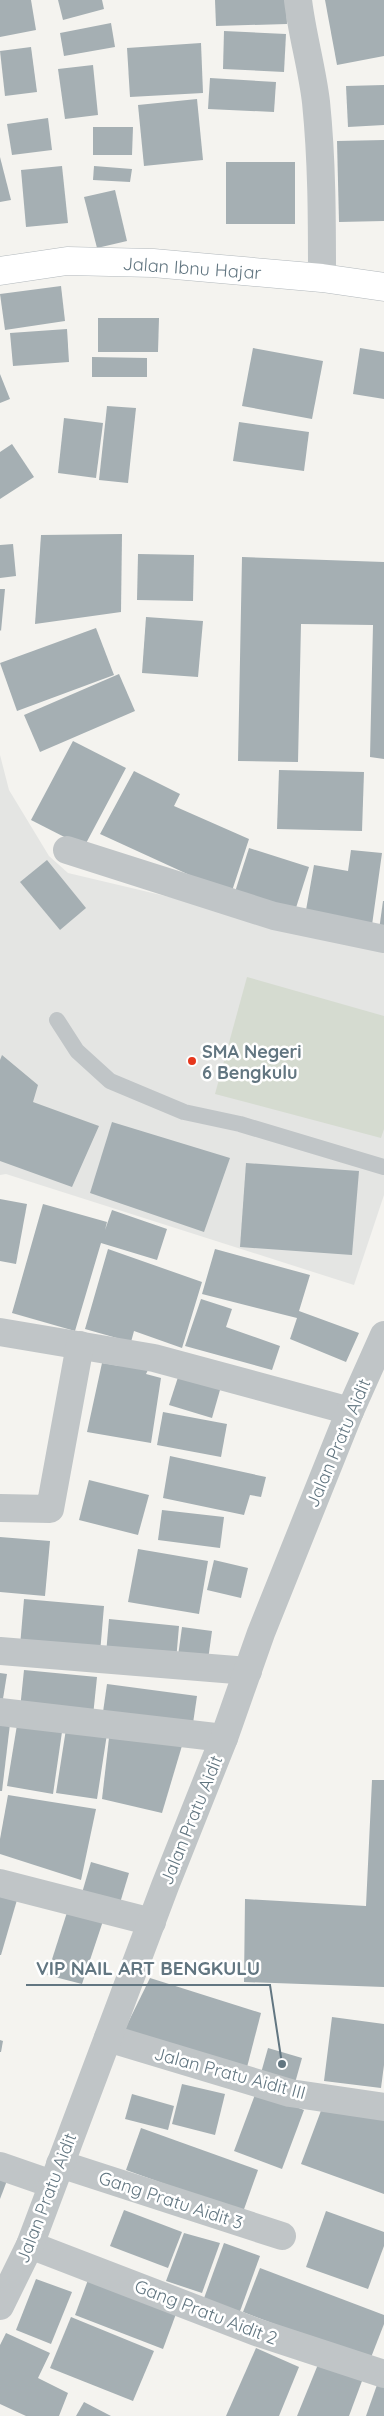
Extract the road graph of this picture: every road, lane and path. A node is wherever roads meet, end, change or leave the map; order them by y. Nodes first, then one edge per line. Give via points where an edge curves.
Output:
1 (298, 0) edge
2 (0, 271) edge
3 (322, 278) junction
4 (384, 287) edge
5 (67, 850) dead end
6 (384, 939) edge
7 (58, 1020) dead end
8 (384, 1167) edge
9 (0, 1332) edge
10 (384, 1335) edge
11 (80, 1345) junction
12 (350, 1411) junction
13 (0, 1508) edge
14 (0, 1651) edge
15 (248, 1671) junction
16 (0, 1712) edge
17 (224, 1738) junction
18 (0, 1883) edge
19 (152, 1922) junction
20 (108, 2038) junction
21 (384, 2107) edge
22 (0, 2166) edge
23 (56, 2174) junction
24 (282, 2236) dead end
25 (30, 2244) junction
26 (0, 2306) edge
27 (384, 2374) edge

1 - 3 street via 316,100 322,181
2 - 3 street, Jalan Ibnu Hajar via 67,261 153,263
3 - 4 street, Jalan Ibnu Hajar
5 - 6 street via 274,916
7 - 8 lane via 77,1050 110,1081 184,1112 240,1124
9 - 11 street
10 - 12 street, Jalan Pratu Aidit
11 - 12 street via 154,1358
11 - 13 street via 50,1509
12 - 15 street, Jalan Pratu Aidit
14 - 15 street
15 - 17 street, Jalan Pratu Aidit
16 - 17 street
17 - 19 street, Jalan Pratu Aidit
18 - 19 street
19 - 20 street, Jalan Pratu Aidit
20 - 21 street, Jalan Pratu Aidit III via 290,2093
20 - 23 street, Jalan Pratu Aidit
22 - 23 street, Gang Pratu Aidit 3
23 - 24 street, Gang Pratu Aidit 3
23 - 25 street, Jalan Pratu Aidit
25 - 26 street, Jalan Pratu Aidit
25 - 27 street, Gang Pratu Aidit 2 via 256,2332

